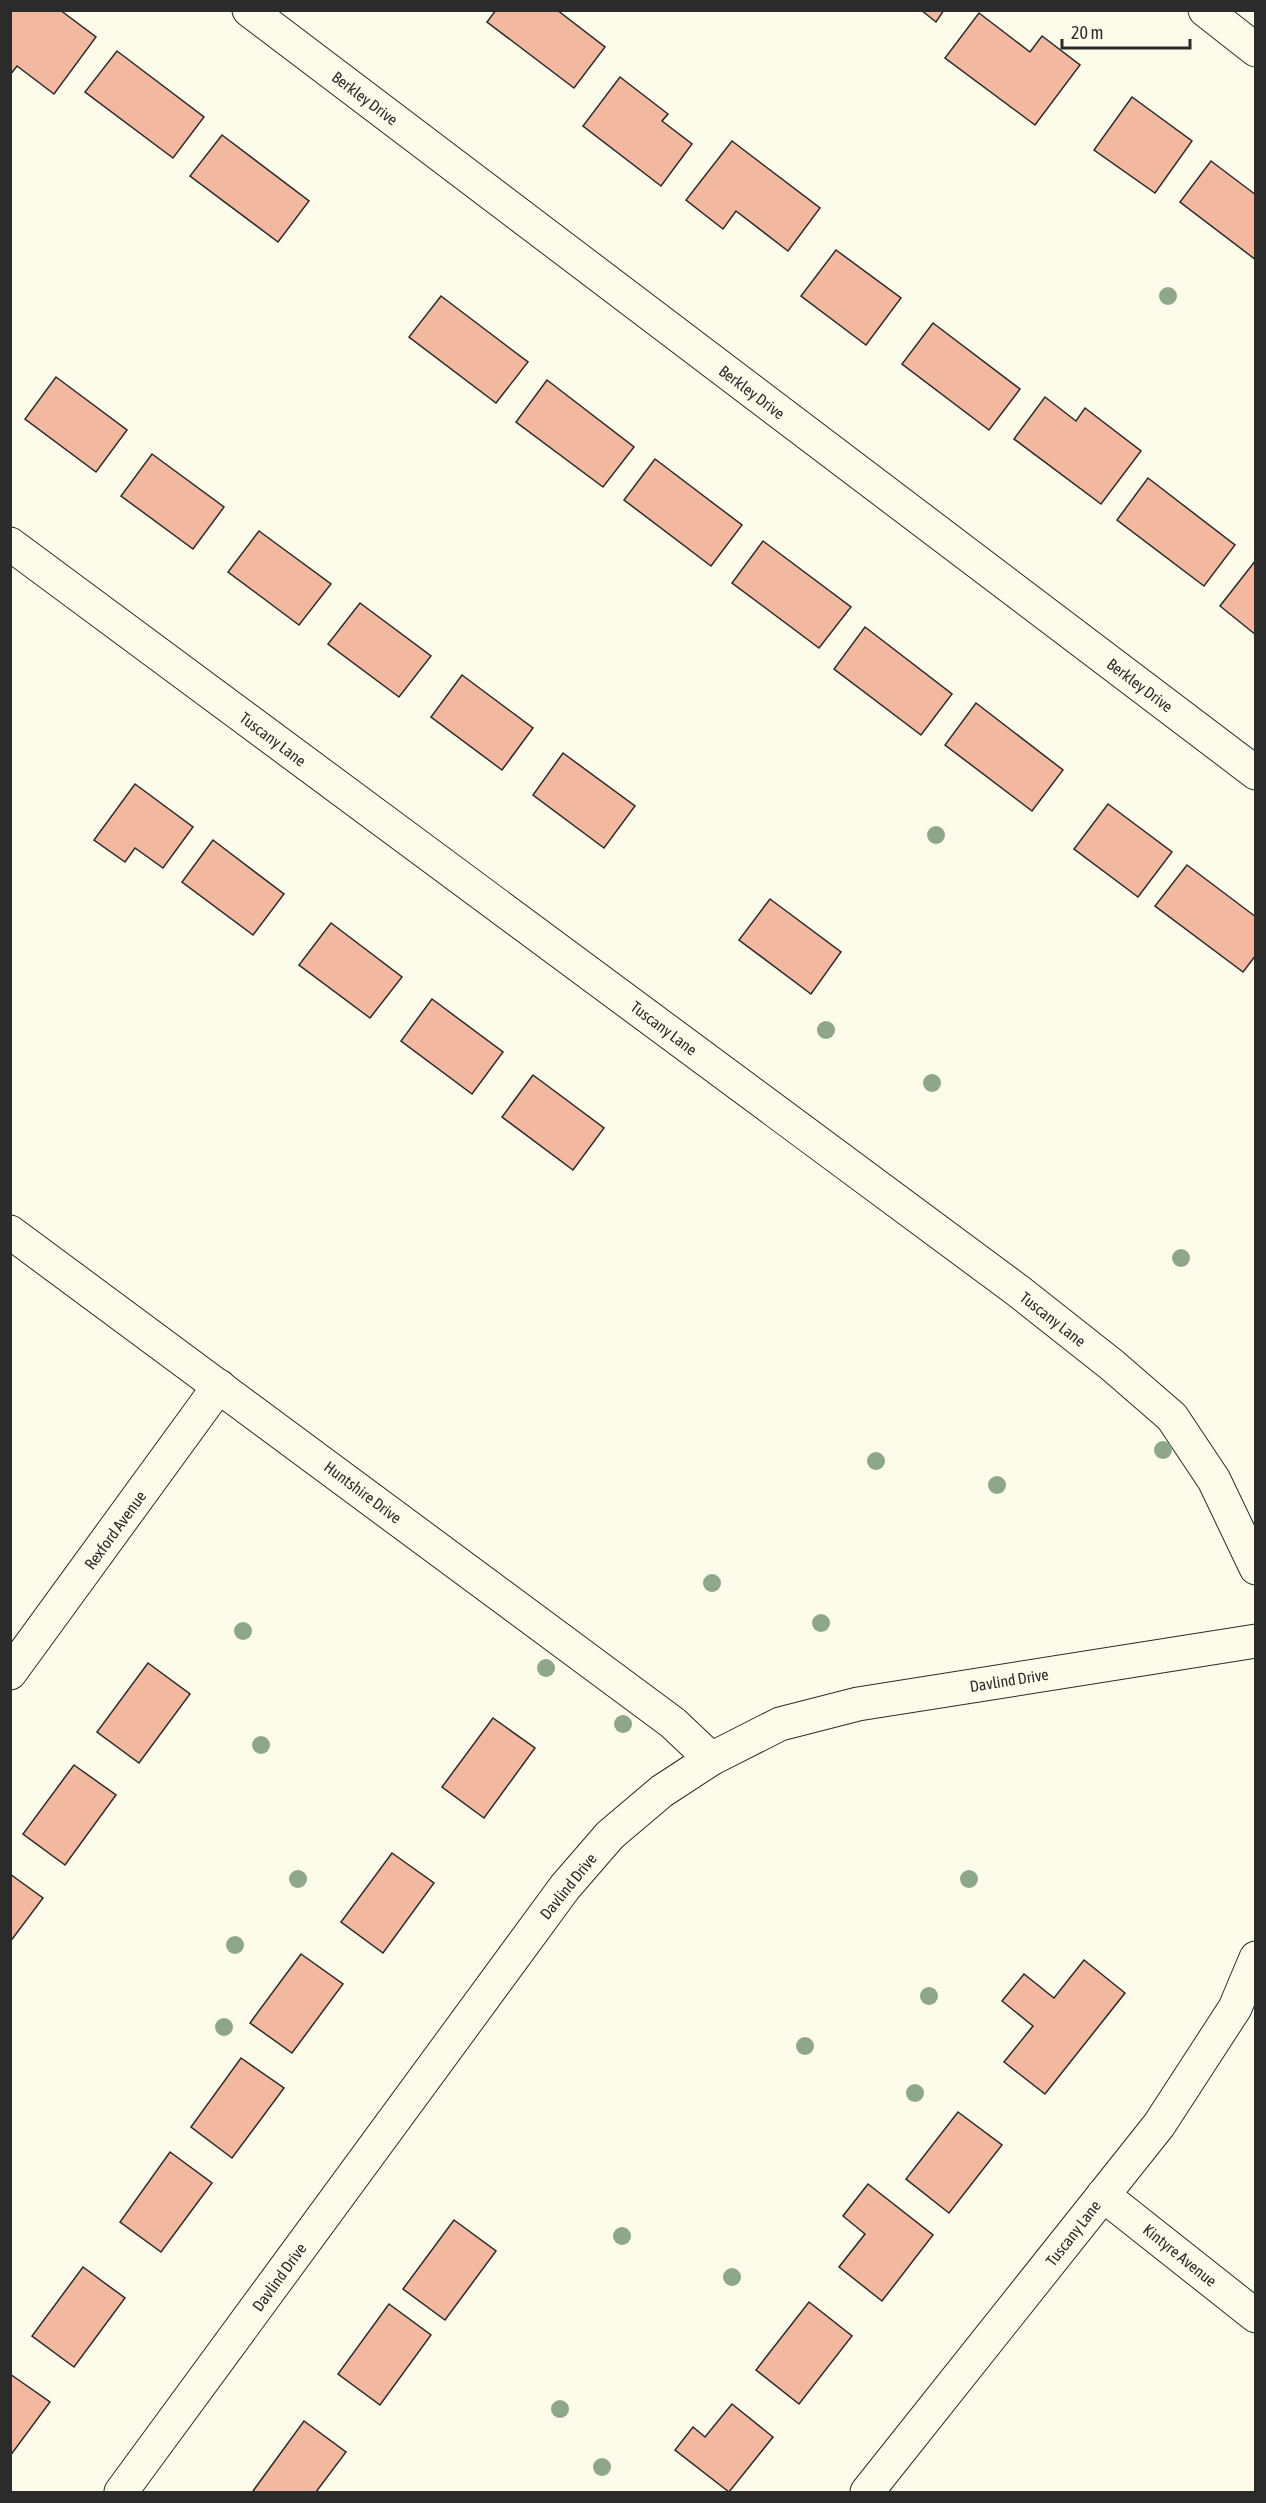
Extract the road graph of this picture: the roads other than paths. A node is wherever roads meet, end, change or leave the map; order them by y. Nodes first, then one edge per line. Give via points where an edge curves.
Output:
1 (249, 10) edge
2 (1205, 10) edge
3 (1256, 50) edge
4 (10, 544) edge
5 (1256, 772) edge
6 (10, 1232) edge
7 (219, 1386) junction
8 (1256, 1568) edge
9 (1256, 1641) edge
10 (10, 1673) edge
11 (711, 1759) junction
12 (1256, 1958) edge
13 (1103, 2195) junction
14 (1256, 2316) edge
15 (121, 2493) edge
16 (867, 2493) edge

1 - 5 street, Berkley Drive
2 - 3 street
4 - 8 street, Tuscany Lane via 1007,1283 1112,1365 1172,1417 1214,1480
6 - 7 street, Huntshire Drive
7 - 10 street, Rexford Avenue
7 - 11 street, Huntshire Drive via 673,1723
9 - 11 street, Davlind Drive via 858,1704 780,1724
11 - 15 street, Davlind Drive via 662,1791 610,1835 565,1887
12 - 13 street, Tuscany Lane via 1235,2008 1201,2064
13 - 14 street, Kintyre Avenue
13 - 16 street, Tuscany Lane

